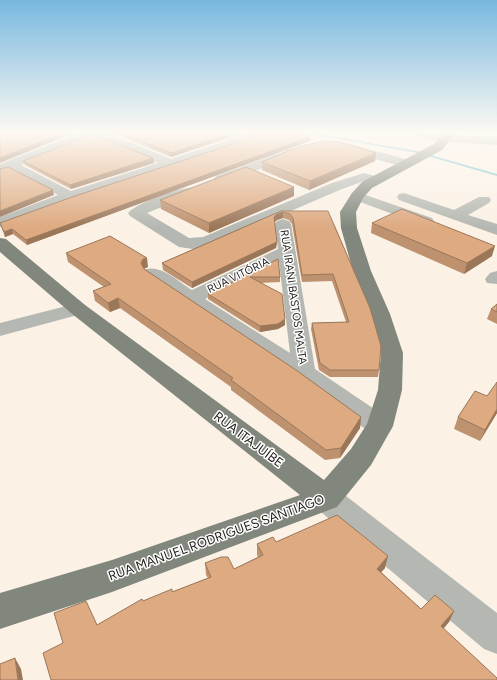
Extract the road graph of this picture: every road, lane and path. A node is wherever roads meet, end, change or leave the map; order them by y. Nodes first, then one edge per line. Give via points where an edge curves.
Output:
1 (165, 165) edge
2 (257, 165) edge
3 (406, 165) edge
4 (5, 167) edge
5 (245, 169) junction
6 (267, 178) edge
7 (366, 187) junction
8 (296, 191) dead end
9 (70, 196) junction
10 (311, 197) junction
11 (484, 200) dead end
12 (456, 215) junction
13 (0, 222) edge
14 (283, 224) dead end
15 (438, 225) edge
16 (495, 227) edge
17 (0, 243) edge
18 (286, 252) junction
19 (153, 273) edge
20 (191, 298) junction
21 (78, 309) junction
22 (0, 330) edge
23 (304, 373) junction
24 (380, 426) junction
25 (326, 498) junction
26 (0, 611) edge
27 (497, 636) edge

1 - 9 street
2 - 5 street
3 - 7 main road
4 - 9 street
5 - 6 street
5 - 10 street via 136,213 185,243 199,244
7 - 10 street via 364,177
7 - 12 street
7 - 15 street
7 - 24 main road, RUA MANUEL RODRIGUES SANTIAGO via 348,212 349,228 362,271 380,314 392,353 390,390
8 - 10 street
9 - 13 street
11 - 12 street
12 - 16 street
14 - 18 street, RUA IRANI BASTOS MALTA
17 - 21 main road, RUA ITAJUÍBE
18 - 20 street, RUA VITÓRIA
18 - 23 street, RUA IRANI BASTOS MALTA
19 - 20 street
20 - 23 street
21 - 22 street
21 - 25 main road, RUA ITAJUÍBE
23 - 24 street, RUA IRANI BASTOS MALTA
24 - 25 main road, RUA MANUEL RODRIGUES SANTIAGO via 361,457
25 - 26 main road, RUA MANUEL RODRIGUES SANTIAGO via 112,576
25 - 27 street, RUA ITAJUÍBE

